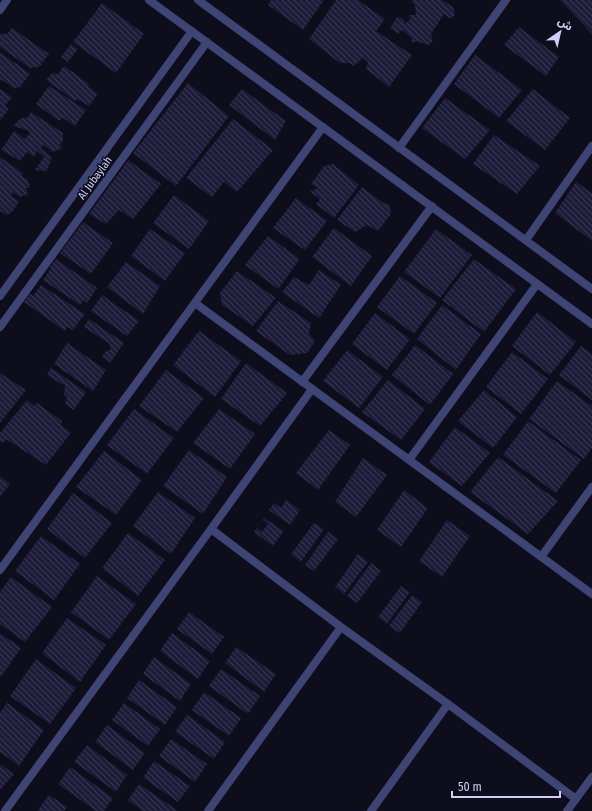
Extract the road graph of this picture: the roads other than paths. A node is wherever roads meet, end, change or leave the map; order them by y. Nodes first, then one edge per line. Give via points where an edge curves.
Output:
1 (7, 0) edge
2 (149, 0) edge
3 (198, 0) edge
4 (506, 0) edge
5 (0, 10) edge
6 (192, 31) junction
7 (207, 42) junction
8 (323, 127) junction
9 (592, 146) edge
10 (400, 148) junction
11 (432, 206) junction
12 (526, 240) junction
13 (537, 284) junction
14 (592, 289) edge
15 (0, 296) edge
16 (195, 303) junction
17 (592, 324) edge
18 (0, 327) edge
19 (302, 382) junction
20 (312, 389) junction
21 (410, 460) junction
22 (592, 487) edge
23 (211, 529) junction
24 (541, 556) junction
25 (0, 570) edge
26 (592, 594) edge
27 (341, 627) junction
28 (448, 704) junction
29 (592, 777) edge
30 (576, 799) junction
31 (5, 811) edge
32 (208, 811) edge
33 (371, 811) edge
34 (567, 811) edge

1 - 5 street
2 - 6 street
3 - 10 street
4 - 10 street
6 - 7 street
6 - 15 street
7 - 8 street
7 - 18 street, Al Jubaylah
8 - 11 street
8 - 16 street
9 - 12 street
10 - 12 street
11 - 13 street
11 - 19 street
12 - 14 street
13 - 17 street
13 - 21 street
16 - 19 street
16 - 25 street
19 - 20 street
20 - 21 street
20 - 23 street
21 - 24 street
22 - 24 street
23 - 27 street
23 - 31 street
24 - 26 street
27 - 28 street
27 - 32 street
28 - 30 street
28 - 33 street
29 - 30 street
30 - 34 street

